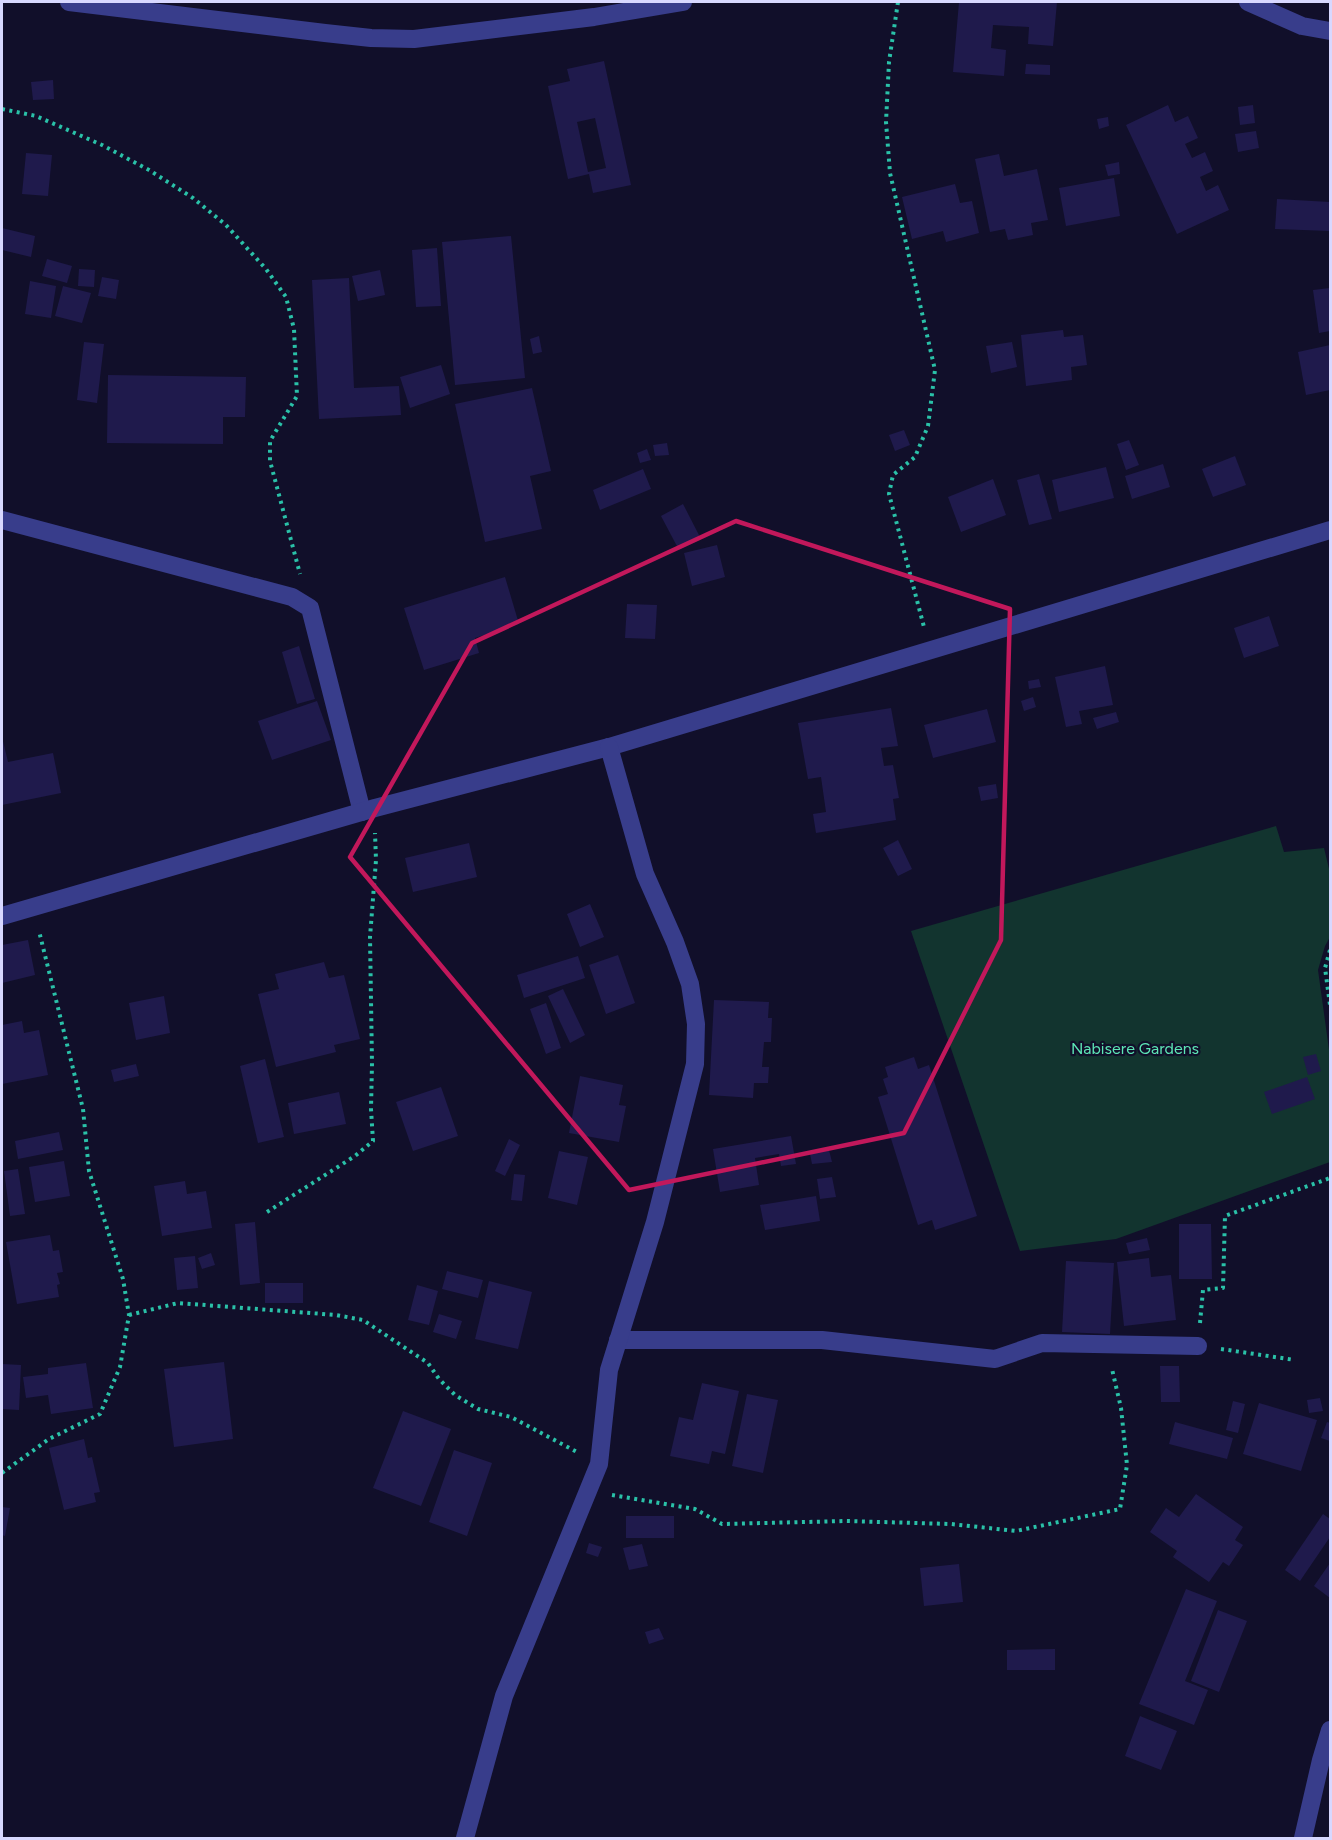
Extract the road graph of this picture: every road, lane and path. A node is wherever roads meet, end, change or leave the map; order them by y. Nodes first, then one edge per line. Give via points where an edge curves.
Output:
1 (69, 2) edge
2 (683, 2) edge
3 (898, 2) edge
4 (1248, 2) edge
5 (1330, 31) edge
6 (2, 109) edge
7 (2, 520) edge
8 (1330, 530) edge
9 (309, 608) junction
10 (930, 650) junction
11 (609, 747) junction
12 (368, 810) junction
13 (33, 907) junction
14 (2, 916) edge
15 (1330, 950) edge
16 (1330, 1005) edge
17 (1330, 1178) edge
18 (267, 1212) dead end
19 (129, 1315) junction
20 (618, 1340) junction
21 (1107, 1344) junction
22 (1198, 1346) junction
23 (1295, 1360) dead end
24 (599, 1464) junction
25 (2, 1473) edge
26 (587, 1491) junction
27 (1330, 1730) edge
28 (465, 1839) edge
29 (1303, 1839) edge

1 - 2 street via 371,38 414,39
3 - 10 path via 889,62 886,123 890,173 935,370 928,426 915,457 893,475 889,494
4 - 5 street via 1302,26
6 - 9 path via 36,116 102,145 193,198 226,225 286,297 294,329 297,396 270,441 270,461
7 - 9 street via 292,597
8 - 10 street
9 - 12 street
10 - 11 street
11 - 12 street
11 - 20 street via 645,874 690,984 696,1024 695,1064 655,1222
12 - 13 street
12 - 18 path via 376,861 370,937 373,1141
13 - 14 street
13 - 19 path via 83,1109 89,1171 123,1279
15 - 16 path via 1325,968
17 - 22 path via 1226,1216 1222,1288 1203,1290
19 - 24 path via 178,1303 363,1320 428,1363 455,1395 478,1409 511,1417
19 - 25 path via 120,1366 100,1414 49,1438
20 - 21 street via 822,1340 995,1359 1042,1343
20 - 24 street via 609,1370
21 - 22 street
21 - 26 path via 1121,1408 1127,1465 1120,1509 1016,1531 951,1524 846,1521 722,1524 695,1509
22 - 23 path
24 - 26 street
26 - 28 street via 504,1696
27 - 29 street

